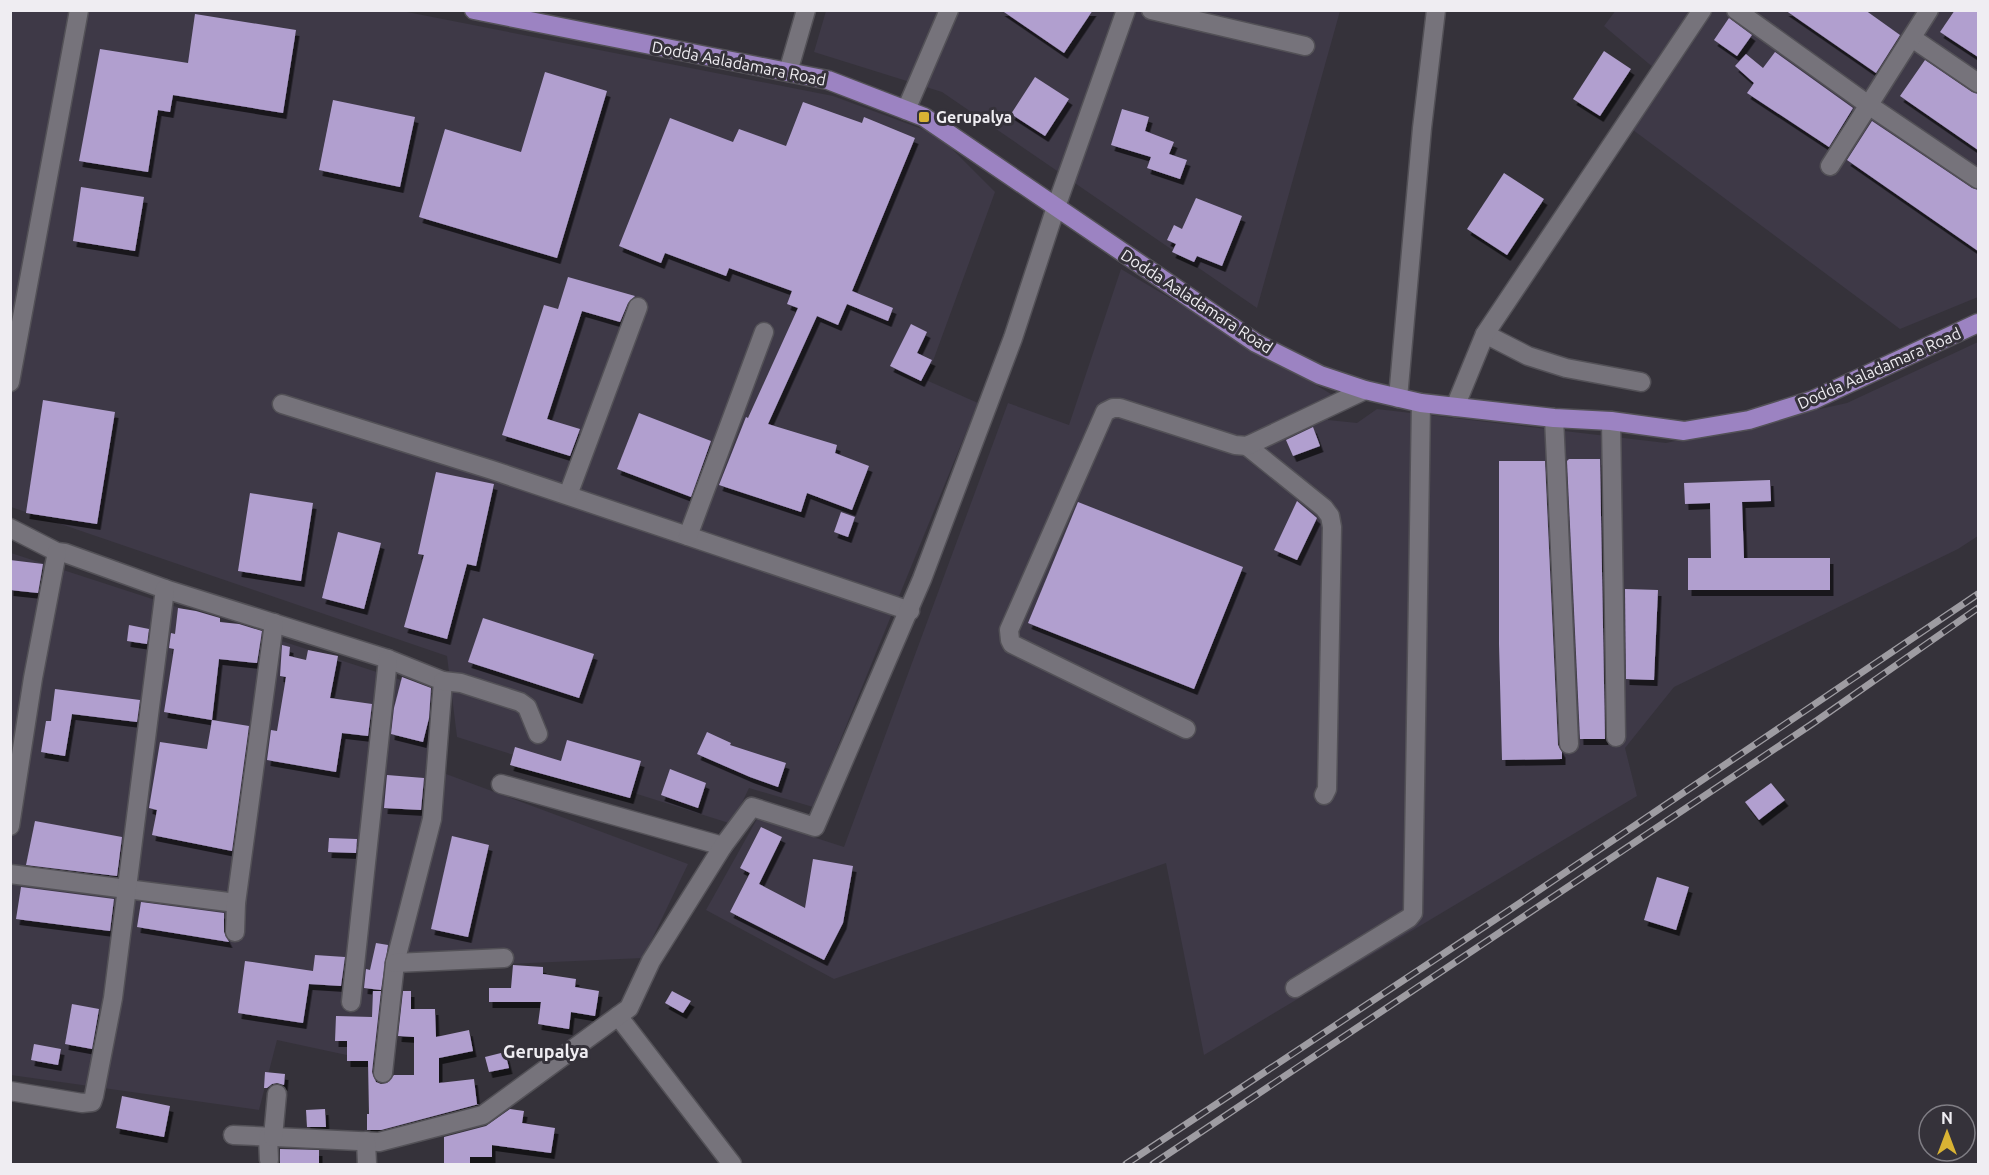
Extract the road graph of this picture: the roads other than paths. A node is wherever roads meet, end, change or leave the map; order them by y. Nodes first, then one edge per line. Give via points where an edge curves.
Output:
1 (79, 10) edge
2 (474, 10) edge
3 (806, 10) edge
4 (949, 10) edge
5 (1126, 10) edge
6 (1151, 10) edge
7 (1436, 10) edge
8 (1702, 10) edge
9 (1736, 10) edge
10 (1929, 10) edge
11 (1912, 38) junction
12 (1305, 46) dead end
13 (788, 72) junction
14 (1978, 83) edge
15 (1870, 106) junction
16 (906, 110) junction
17 (1830, 166) dead end
18 (1978, 179) edge
19 (1056, 207) junction
20 (638, 307) dead end
21 (1978, 323) edge
22 (764, 332) dead end
23 (1485, 334) junction
24 (10, 382) edge
25 (1641, 382) dead end
26 (1365, 390) junction
27 (1398, 398) junction
28 (1420, 403) junction
29 (282, 404) dead end
30 (1455, 407) junction
31 (1554, 418) junction
32 (1611, 421) junction
33 (1247, 446) junction
34 (568, 495) junction
35 (10, 528) edge
36 (687, 536) junction
37 (57, 552) junction
38 (165, 589) junction
39 (910, 611) junction
40 (274, 623) junction
41 (388, 659) junction
42 (443, 681) junction
43 (1186, 729) dead end
44 (538, 734) dead end
45 (1616, 737) dead end
46 (1569, 744) dead end
47 (501, 784) dead end
48 (1324, 795) dead end
49 (10, 826) edge
50 (723, 846) junction
51 (10, 874) edge
52 (127, 890) junction
53 (236, 903) junction
54 (235, 932) dead end
55 (504, 958) dead end
56 (395, 963) junction
57 (1295, 988) dead end
58 (351, 1002) dead end
59 (618, 1016) junction
60 (383, 1073) dead end
61 (10, 1091) edge
62 (277, 1094) dead end
63 (233, 1135) dead end
64 (270, 1137) junction
65 (366, 1141) junction
66 (269, 1160) dead end
67 (367, 1164) edge
68 (732, 1164) edge

1 - 24 street
2 - 13 main road, Dodda Aaladamara Road
3 - 13 street
4 - 16 street
5 - 19 street
6 - 12 street
7 - 27 street
8 - 23 street
9 - 15 street
10 - 11 street
11 - 14 street
11 - 15 street
13 - 16 main road, Dodda Aaladamara Road via 828,80
15 - 17 street
15 - 18 street
16 - 19 main road, Dodda Aaladamara Road via 924,117
19 - 26 main road, Dodda Aaladamara Road via 1256,343 1320,375
19 - 39 street via 1013,338
20 - 34 street
21 - 32 main road, Dodda Aaladamara Road via 1813,400 1749,420 1684,431
22 - 36 street
23 - 25 street via 1528,356 1566,368
23 - 30 street
26 - 27 main road, Dodda Aaladamara Road
26 - 33 street
27 - 28 main road, Dodda Aaladamara Road
28 - 30 main road, Dodda Aaladamara Road
28 - 57 street via 1413,913
29 - 34 street
30 - 31 main road, Dodda Aaladamara Road
31 - 32 main road, Dodda Aaladamara Road
31 - 46 street
32 - 45 street
33 - 43 street via 1120,408 1105,412 1009,630 1012,644
33 - 48 street via 1330,516
34 - 36 street
35 - 37 street
36 - 39 street
37 - 38 street
37 - 49 street
38 - 40 street
38 - 52 street
39 - 50 street via 815,827 752,807
40 - 41 street
40 - 53 street
41 - 42 street
41 - 58 street
42 - 44 street via 520,702 527,707
42 - 56 street via 432,819
47 - 50 street
50 - 59 street via 651,961 629,1008
51 - 52 street
52 - 53 street
52 - 61 street via 113,998 92,1102
53 - 54 street
55 - 56 street
56 - 60 street
59 - 65 street via 483,1114 379,1142
59 - 68 street
62 - 64 street
63 - 64 street
64 - 65 street
64 - 66 street
65 - 67 street

